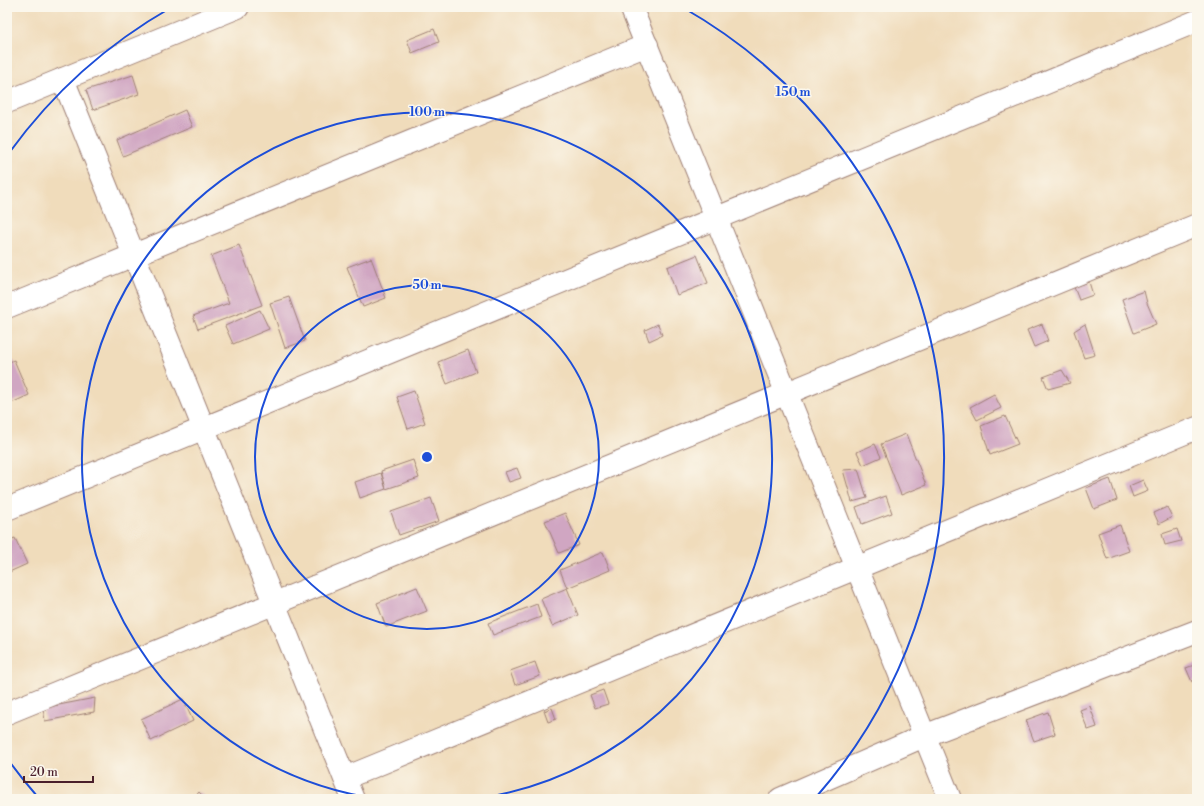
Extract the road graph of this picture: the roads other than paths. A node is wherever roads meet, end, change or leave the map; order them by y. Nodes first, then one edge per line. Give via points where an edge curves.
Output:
1 (238, 7) edge
2 (631, 7) edge
3 (1197, 21) edge
4 (647, 45) junction
5 (63, 79) junction
6 (7, 102) edge
7 (716, 218) junction
8 (1197, 225) edge
9 (134, 255) junction
10 (7, 307) edge
11 (787, 393) junction
12 (1197, 428) edge
13 (204, 429) junction
14 (7, 509) edge
15 (857, 568) junction
16 (274, 603) junction
17 (1197, 631) edge
18 (7, 713) edge
19 (924, 736) junction
20 (345, 778) junction
21 (353, 799) edge
22 (780, 799) edge
23 (950, 799) edge

1 - 5 street
2 - 4 street
3 - 7 street
4 - 7 street
4 - 9 street
5 - 6 street
5 - 9 street
7 - 11 street
7 - 13 street
8 - 11 street
9 - 10 street
9 - 13 street
11 - 15 street
11 - 16 street
12 - 15 street
13 - 14 street
13 - 16 street
15 - 19 street
15 - 20 street
16 - 18 street
16 - 20 street
17 - 19 street
19 - 22 street
19 - 23 street
20 - 21 street

